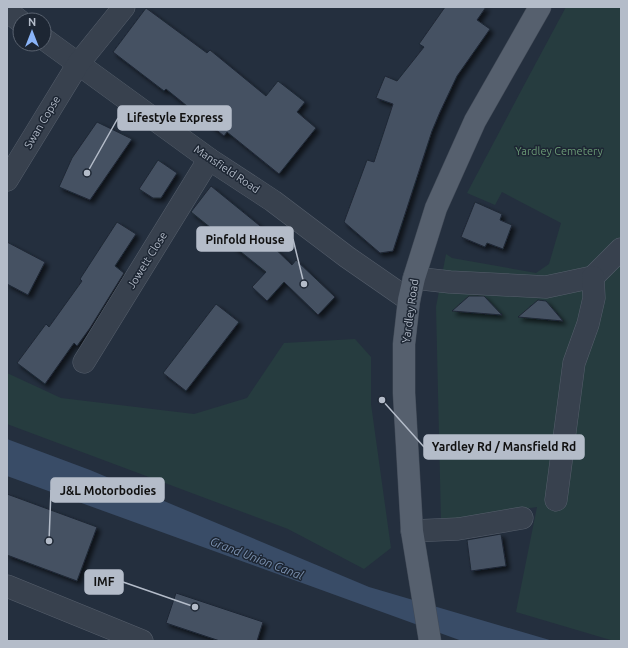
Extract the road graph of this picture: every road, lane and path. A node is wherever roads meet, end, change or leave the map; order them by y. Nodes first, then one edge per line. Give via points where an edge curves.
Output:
1 (124, 7) edge
2 (540, 7) edge
3 (52, 45) edge
4 (78, 64) junction
5 (209, 159) junction
6 (7, 180) edge
7 (619, 256) edge
8 (593, 277) junction
9 (414, 278) junction
10 (409, 300) junction
11 (84, 362) dead end
12 (556, 500) dead end
13 (522, 518) dead end
14 (412, 531) junction
15 (7, 586) edge
16 (142, 641) edge
17 (430, 641) edge

1 - 4 street, Swan Copse
2 - 9 main road, Yardley Road via 475,121 436,208
3 - 4 street, Mansfield Road
4 - 5 street, Mansfield Road
4 - 6 street, Swan Copse
5 - 10 street, Mansfield Road via 273,201
5 - 11 street, Jowett Close
7 - 8 street
8 - 9 street via 546,288
8 - 12 street via 594,298 574,363
9 - 10 main road, Yardley Road
10 - 14 main road, Yardley Road via 404,344 404,393
13 - 14 street via 458,529
14 - 17 main road, Yardley Road
15 - 16 street

